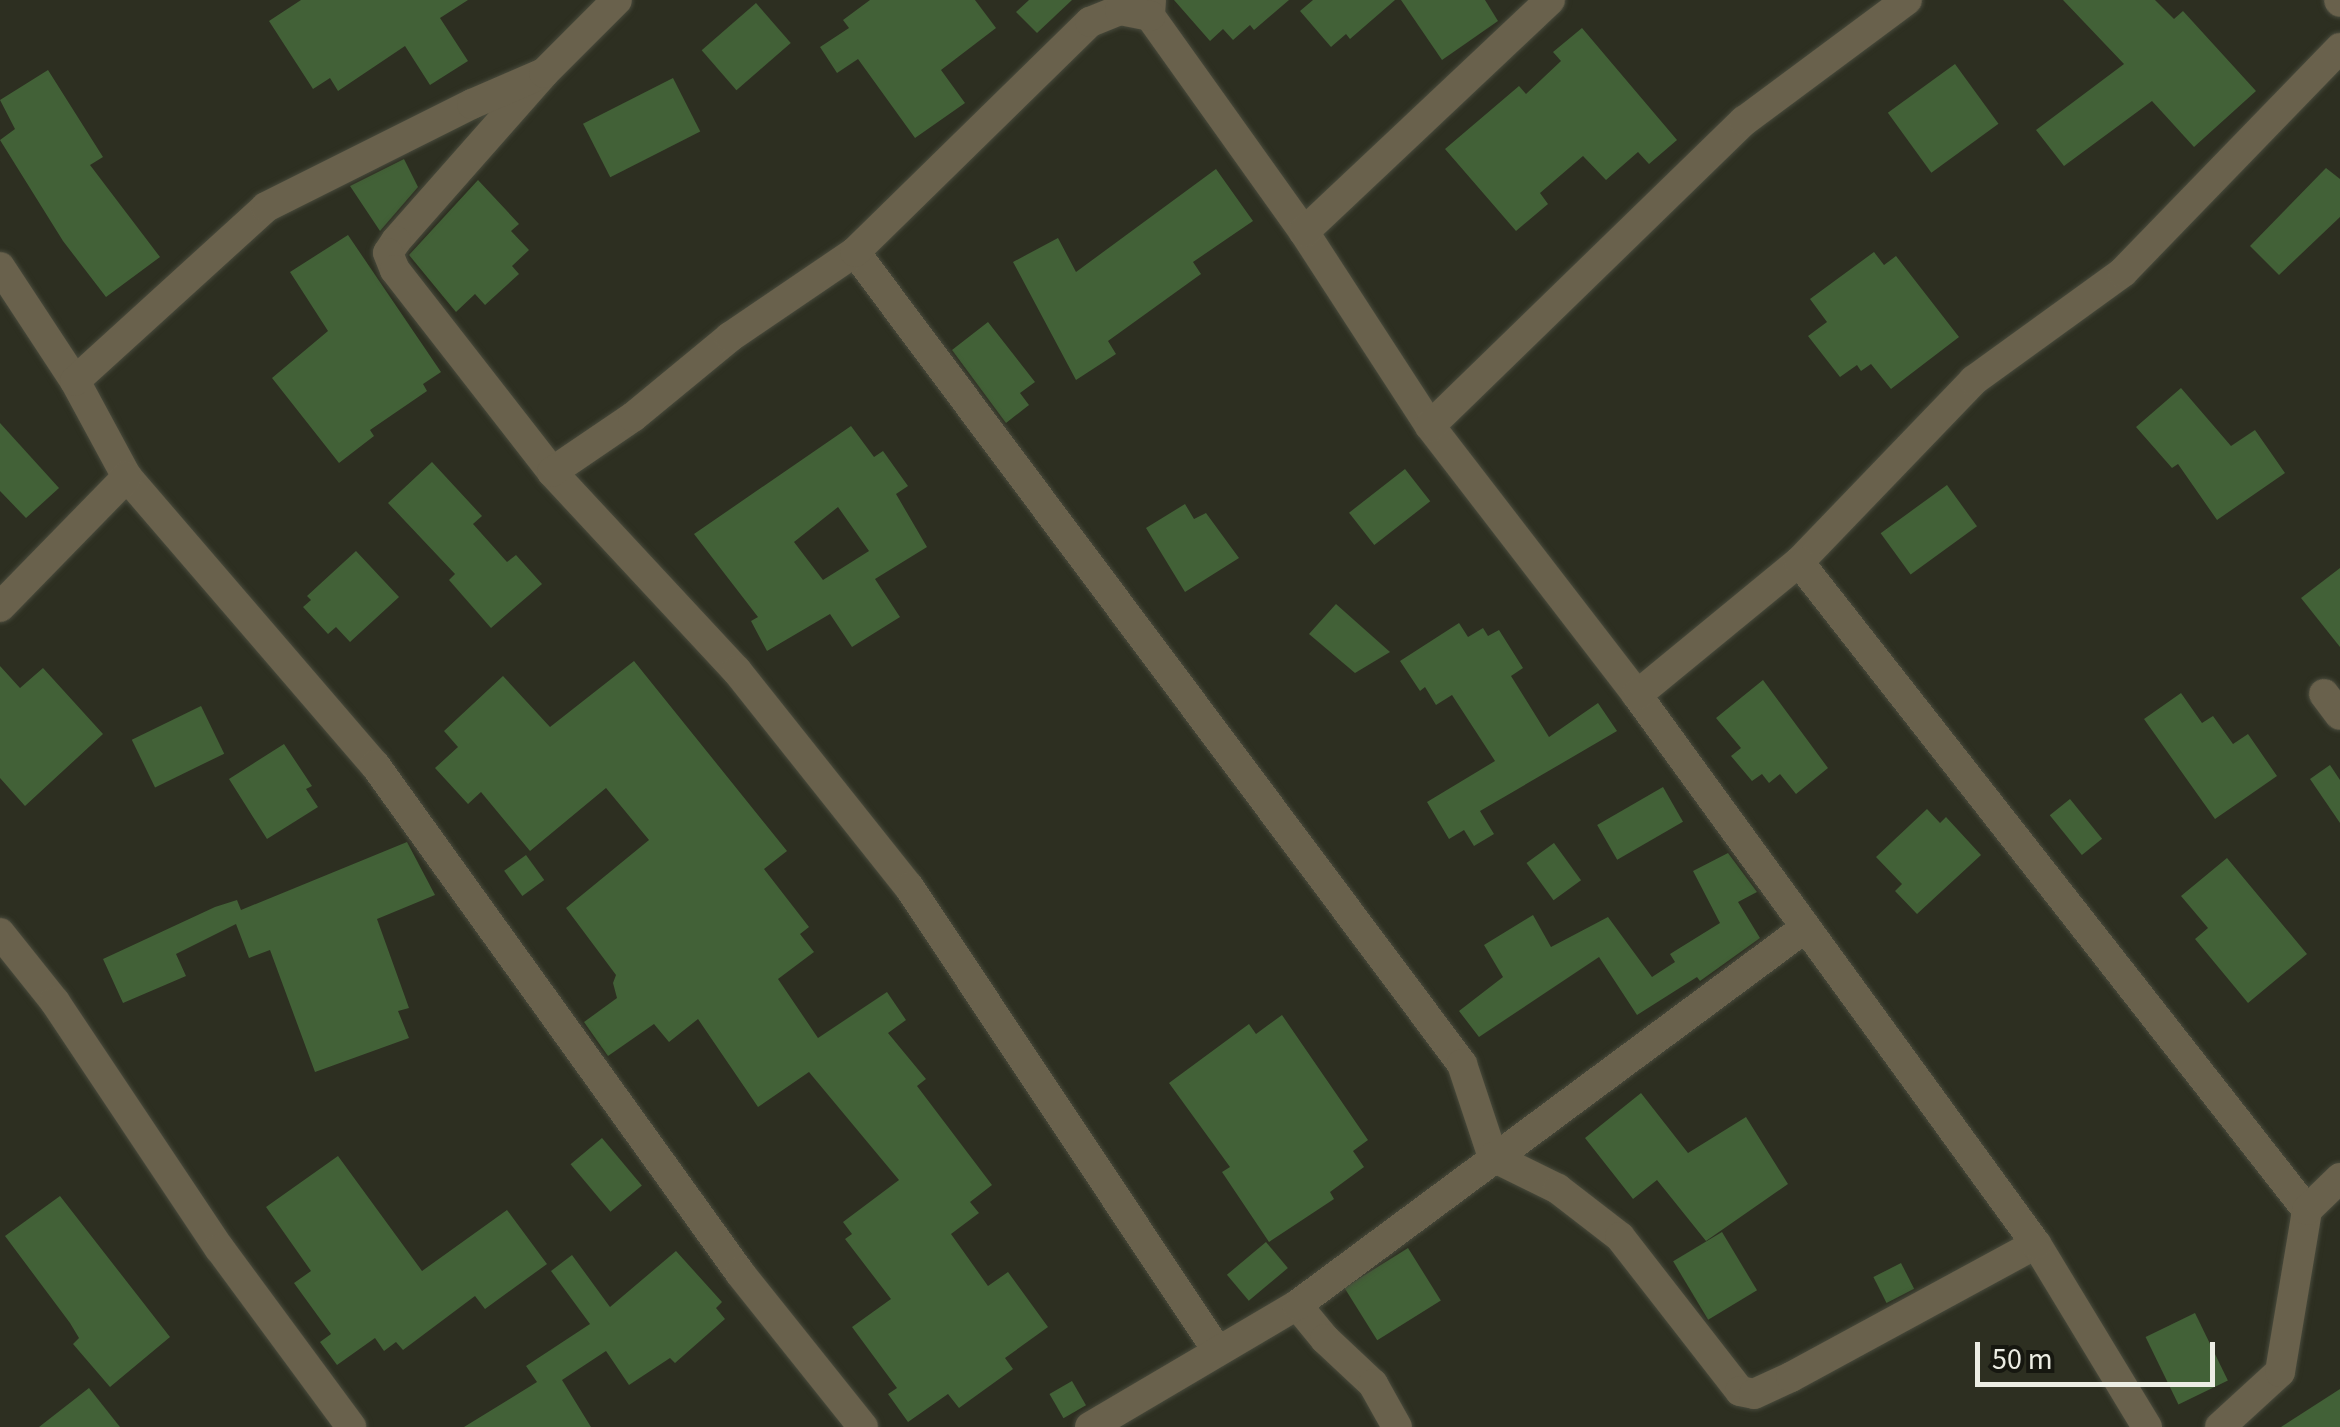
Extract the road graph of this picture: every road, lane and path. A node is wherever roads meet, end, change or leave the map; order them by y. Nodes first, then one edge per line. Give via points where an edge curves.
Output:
1 (618, 0) edge
2 (1550, 0) edge
3 (1907, 0) edge
4 (1150, 8) edge
5 (2340, 48) edge
6 (544, 73) junction
7 (1304, 232) junction
8 (855, 252) junction
9 (0, 267) edge
10 (75, 381) junction
11 (1430, 426) junction
12 (552, 472) junction
13 (127, 477) junction
14 (1800, 562) junction
15 (0, 608) edge
16 (1637, 695) junction
17 (1806, 928) junction
18 (0, 933) edge
19 (1493, 1157) junction
20 (2340, 1178) edge
21 (2307, 1210) junction
22 (2036, 1244) junction
23 (1297, 1305) junction
24 (1217, 1350) junction
25 (350, 1427) edge
26 (863, 1427) edge
27 (1090, 1427) edge
28 (1397, 1427) edge
29 (2147, 1427) edge
30 (2220, 1427) edge

1 - 6 street
2 - 7 street
3 - 11 street via 1744,121
4 - 7 street
4 - 8 street via 1090,22
5 - 14 street via 2123,272 1974,380
6 - 10 street via 266,208
6 - 12 street via 388,252 395,270
7 - 11 street
8 - 12 street
8 - 19 street via 1462,1064
9 - 10 street
10 - 13 street
11 - 16 street
12 - 24 street via 737,671 910,888
13 - 15 street
13 - 26 street via 375,765 740,1272
14 - 16 street
14 - 21 street
16 - 17 street
17 - 19 street
17 - 22 street
18 - 25 street
19 - 22 street via 1558,1189 1620,1237 1740,1392 1754,1394
19 - 23 street
20 - 21 street
21 - 30 street via 2280,1372
22 - 29 street
23 - 24 street
23 - 28 street via 1373,1384
24 - 27 street

